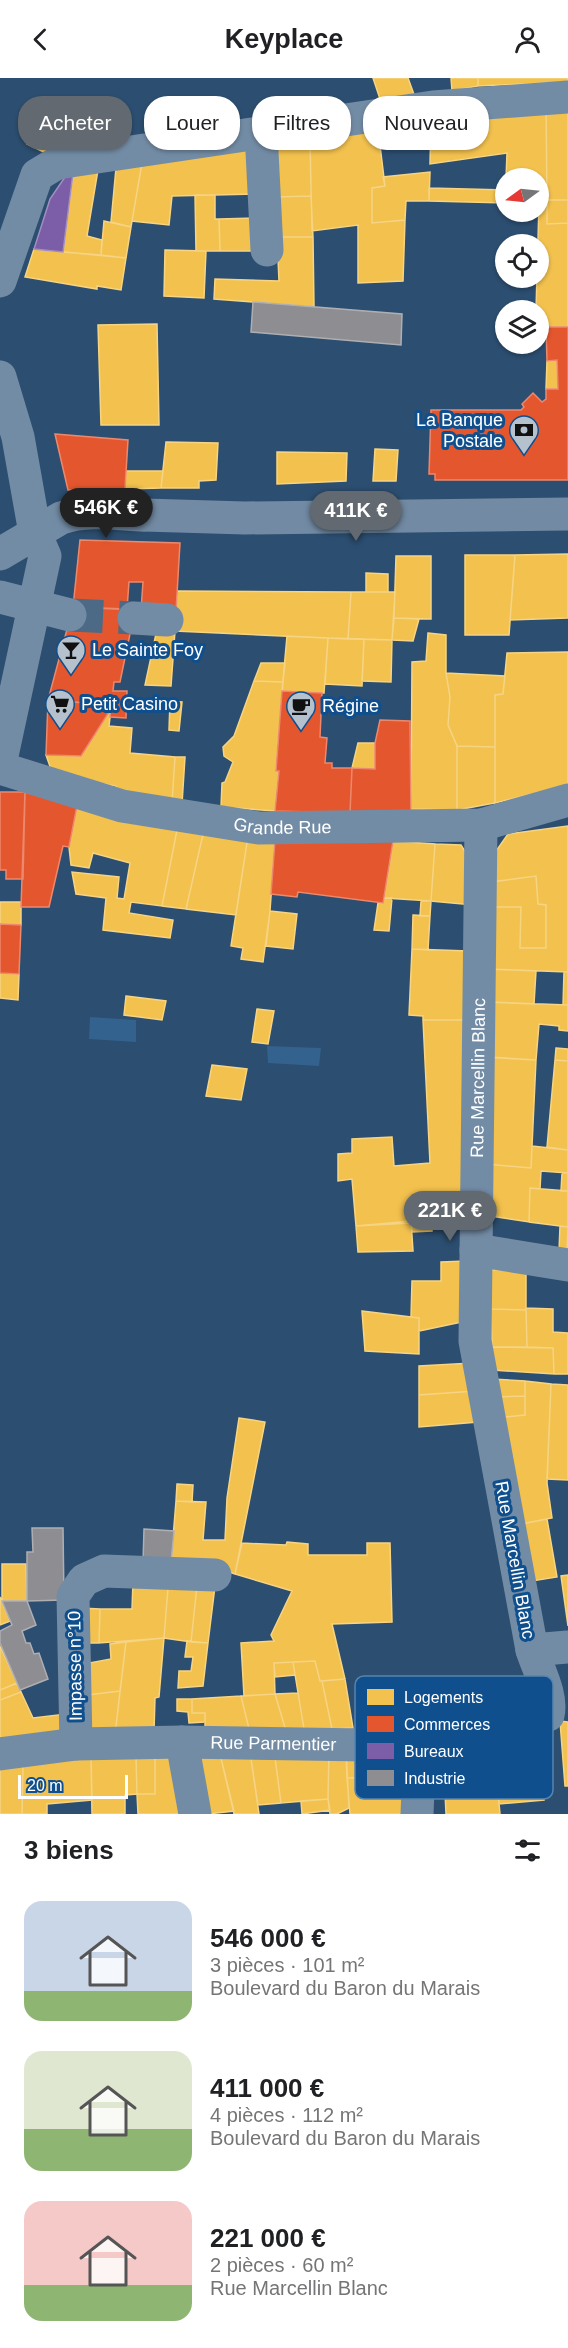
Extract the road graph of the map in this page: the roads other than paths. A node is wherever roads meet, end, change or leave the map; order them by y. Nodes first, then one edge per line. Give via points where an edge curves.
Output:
1 (568, 97) edge
2 (351, 119) edge
3 (252, 133) edge
4 (262, 150) edge
5 (267, 250) dead end
6 (0, 281) edge
7 (0, 377) edge
8 (568, 514) edge
9 (144, 515) joint
10 (48, 525) junction
11 (0, 554) edge
12 (0, 597) edge
13 (34, 605) junction
14 (70, 615) tunnel mouth
15 (134, 618) tunnel mouth
16 (167, 620) dead end
17 (0, 767) edge
18 (568, 800) edge
19 (481, 825) junction
20 (476, 1250) junction
21 (568, 1265) edge
22 (214, 1575) dead end
23 (568, 1647) edge
24 (532, 1650) junction
25 (545, 1676) edge
26 (182, 1742) junction
27 (76, 1744) junction
28 (355, 1745) edge
29 (0, 1754) edge
30 (418, 1799) edge
31 (195, 1814) edge
32 (417, 1814) edge

1 - 2 street via 433,107
3 - 6 street via 57,163 37,175
4 - 5 street
7 - 10 street via 18,437 26,488
8 - 9 main road via 245,518
9 - 10 street via 81,513
10 - 11 street
10 - 13 street
12 - 13 street
13 - 14 street
13 - 17 street
15 - 16 street
17 - 19 street, Grande Rue via 122,806 259,828
18 - 19 street, Grande Rue
19 - 20 street, Rue Marcellin Blanc
20 - 21 street
20 - 24 street, Rue Marcellin Blanc via 475,1341
22 - 27 street, Impasse n°10 via 104,1571 84,1580 73,1596
23 - 24 street
24 - 25 street, Rue Parmentier
26 - 27 street, Rue Parmentier
26 - 28 street, Rue Parmentier
26 - 31 street
27 - 29 street, Rue Parmentier
30 - 32 street

